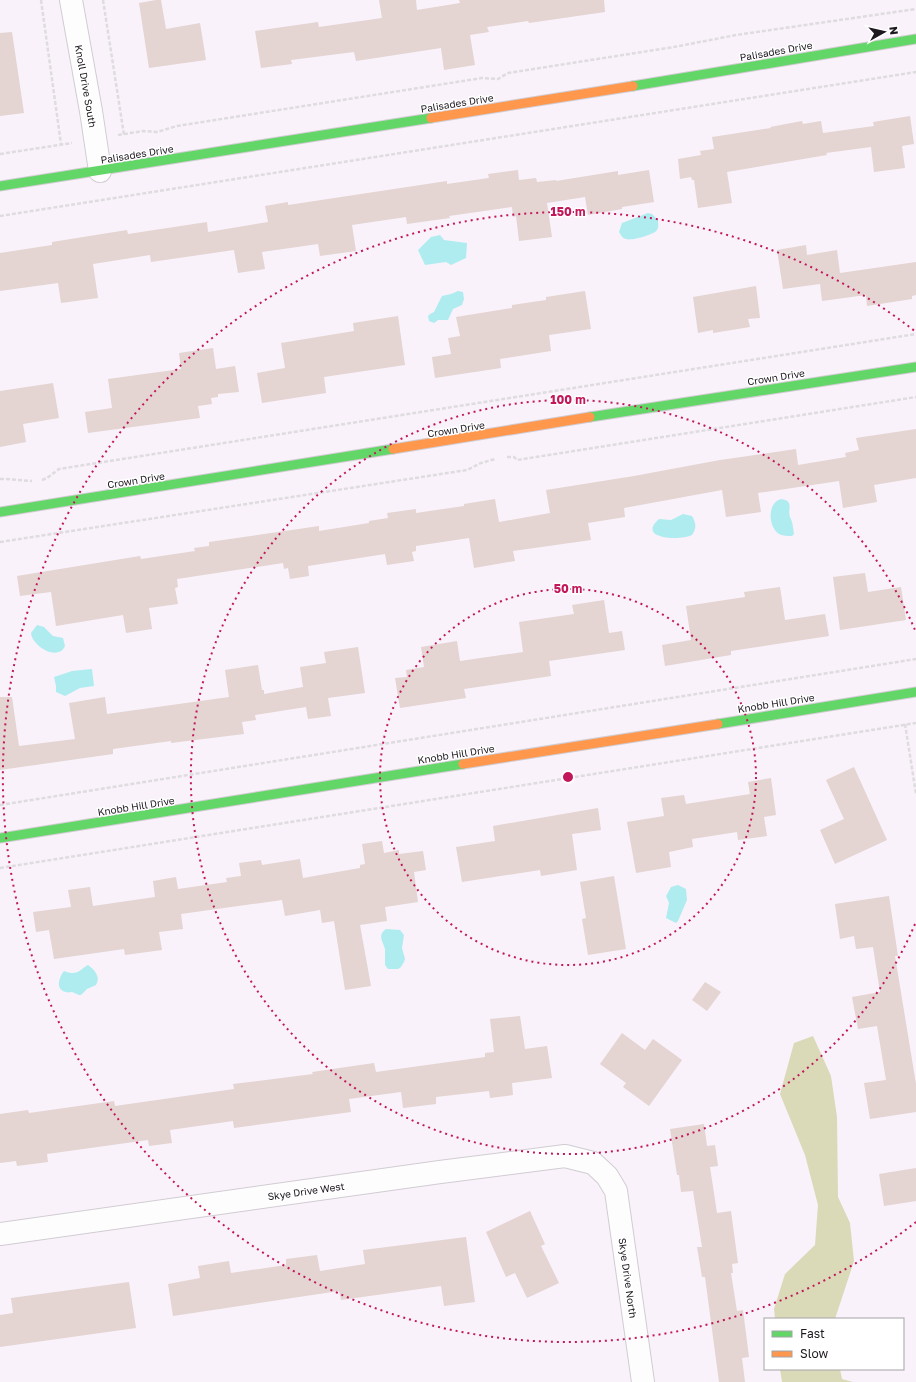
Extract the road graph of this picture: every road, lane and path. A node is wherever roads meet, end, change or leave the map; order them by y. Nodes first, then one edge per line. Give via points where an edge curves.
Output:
1 (40, 0) edge
2 (71, 0) edge
3 (103, 0) edge
4 (916, 9) edge
5 (916, 39) edge
6 (916, 72) edge
7 (124, 135) junction
8 (95, 139) junction
9 (61, 144) junction
10 (0, 154) edge
11 (100, 171) junction
12 (0, 186) edge
13 (0, 216) edge
14 (916, 334) edge
15 (916, 367) edge
16 (916, 397) edge
17 (499, 457) dead end
18 (506, 457) dead end
19 (0, 479) edge
20 (0, 512) edge
21 (0, 542) edge
22 (916, 659) edge
23 (916, 692) edge
24 (916, 723) edge
25 (905, 724) junction
26 (916, 794) edge
27 (0, 805) edge
28 (0, 838) edge
29 (0, 868) edge
30 (607, 1176) joint
31 (0, 1234) edge
32 (643, 1382) edge

1 - 9 path
2 - 8 street, Knoll Drive South
3 - 7 path
4 - 7 path via 736,35 508,73 498,78 482,78 185,124 157,132 144,131
5 - 11 street, Palisades Drive
6 - 13 path
7 - 8 path
8 - 9 path
8 - 11 street, Knoll Drive South
9 - 10 path
11 - 12 street, Palisades Drive
14 - 19 path via 59,469 38,481
15 - 20 street, Crown Drive
16 - 18 path via 517,460 514,456
17 - 21 path via 467,470
22 - 27 path
23 - 28 street, Knobb Hill Drive
24 - 25 path
25 - 26 path
25 - 29 path
30 - 31 street, Skye Drive West via 593,1163 565,1156
30 - 32 street, Skye Drive North via 616,1190

